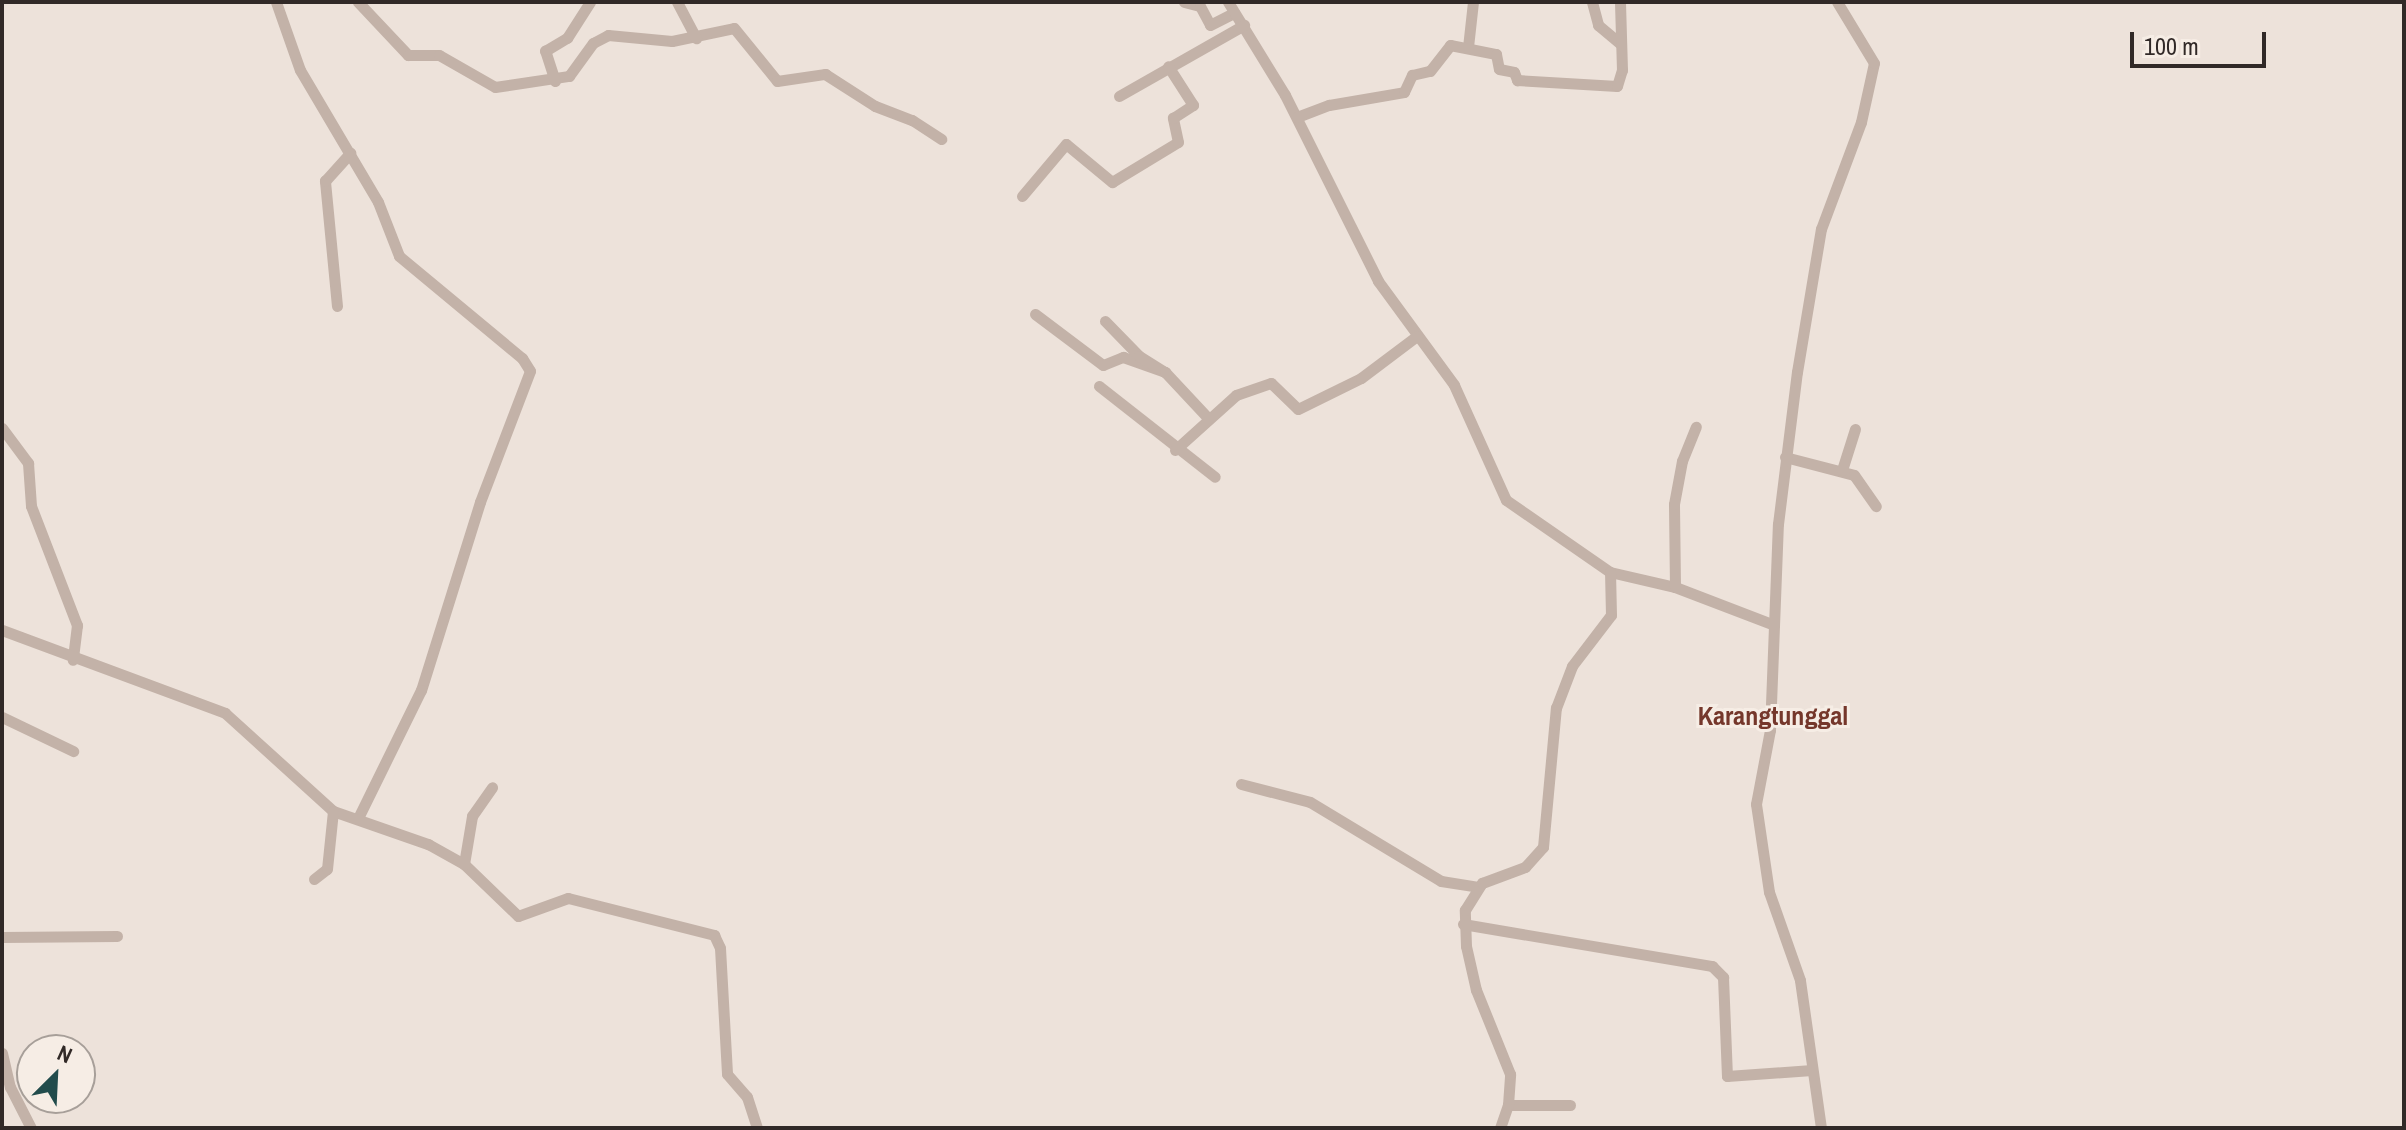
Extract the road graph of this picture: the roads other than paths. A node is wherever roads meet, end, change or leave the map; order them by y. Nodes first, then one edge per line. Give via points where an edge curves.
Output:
1 (276, 2) edge
2 (358, 2) edge
3 (590, 2) edge
4 (677, 2) edge
5 (1184, 2) edge
6 (1473, 2) edge
7 (1592, 2) edge
8 (1620, 2) edge
9 (1837, 2) edge
10 (1231, 7) edge
11 (1244, 25) junction
12 (696, 38) junction
13 (1621, 44) junction
14 (1468, 47) junction
15 (1168, 66) junction
16 (555, 81) junction
17 (1119, 96) dead end
18 (1297, 117) junction
19 (941, 139) dead end
20 (350, 153) junction
21 (1022, 196) dead end
22 (337, 306) dead end
23 (1035, 314) dead end
24 (1105, 321) dead end
25 (1417, 336) junction
26 (1165, 372) junction
27 (1099, 386) dead end
28 (1207, 417) junction
29 (1696, 427) dead end
30 (2, 428) edge
31 (1855, 429) dead end
32 (1175, 450) junction
33 (1785, 457) junction
34 (1842, 470) junction
35 (1215, 477) dead end
36 (1876, 506) dead end
37 (1610, 572) junction
38 (1675, 587) junction
39 (1774, 625) junction
40 (2, 630) edge
41 (73, 660) junction
42 (1711, 714) dead end
43 (2, 717) edge
44 (1771, 719) junction
45 (73, 751) dead end
46 (1241, 784) dead end
47 (492, 787) dead end
48 (333, 811) junction
49 (358, 818) junction
50 (464, 864) junction
51 (314, 879) dead end
52 (1477, 887) junction
53 (1463, 924) junction
54 (117, 936) dead end
55 (2, 937) edge
56 (2, 1053) edge
57 (1812, 1070) junction
58 (1508, 1105) junction
59 (1570, 1105) dead end
60 (31, 1128) edge
61 (757, 1128) edge
62 (1500, 1128) edge
63 (1821, 1128) edge

1 - 20 street via 300,70
2 - 16 street via 408,55 439,55 495,87
3 - 16 street via 567,38 545,51
4 - 12 street
5 - 10 street via 1200,6 1210,25
6 - 14 street
7 - 13 street via 1598,25
8 - 13 street
9 - 33 street via 1874,63 1861,122 1821,229
10 - 11 street
11 - 15 street
11 - 18 street
12 - 16 street via 608,35 593,43 578,69
12 - 19 street via 719,31 742,33 777,81 825,74
13 - 14 street via 1622,75 1615,87 1516,80 1514,72 1499,69 1496,54
14 - 18 street via 1448,45 1430,71 1412,75 1404,92 1329,105
15 - 17 street
15 - 21 street via 1193,105 1173,118 1178,142 1112,182 1066,144
18 - 25 street via 1378,281
20 - 22 street via 325,181
20 - 49 street via 405,264 522,358 530,371 480,502 421,690
23 - 26 street via 1103,365 1123,357
24 - 26 street via 1139,356
25 - 28 street via 1361,378 1298,409 1270,383 1236,395
25 - 37 street via 1470,415 1506,500
26 - 28 street
27 - 32 street
28 - 32 street
29 - 38 street via 1675,495
30 - 41 street via 28,463 31,506 77,625
31 - 34 street
32 - 35 street
33 - 34 street
33 - 39 street
34 - 36 street via 1859,478
37 - 38 street
37 - 52 street via 1611,615 1572,666 1556,708 1543,847 1525,867
38 - 39 street
39 - 44 street
40 - 41 street
41 - 48 street via 225,713
42 - 44 street
43 - 45 street
44 - 57 street via 1756,830 1769,892 1796,962
46 - 52 street via 1310,802 1441,881
47 - 50 street via 472,816
48 - 49 street
48 - 51 street via 327,869
49 - 50 street
50 - 61 street via 520,917 568,898 714,935 720,948 726,1070 747,1097
52 - 53 street
53 - 57 street via 1712,966 1723,977 1728,1077
53 - 58 street via 1476,990 1510,1074
54 - 55 street
56 - 60 street via 10,1087
57 - 63 street
58 - 59 street
58 - 62 street

